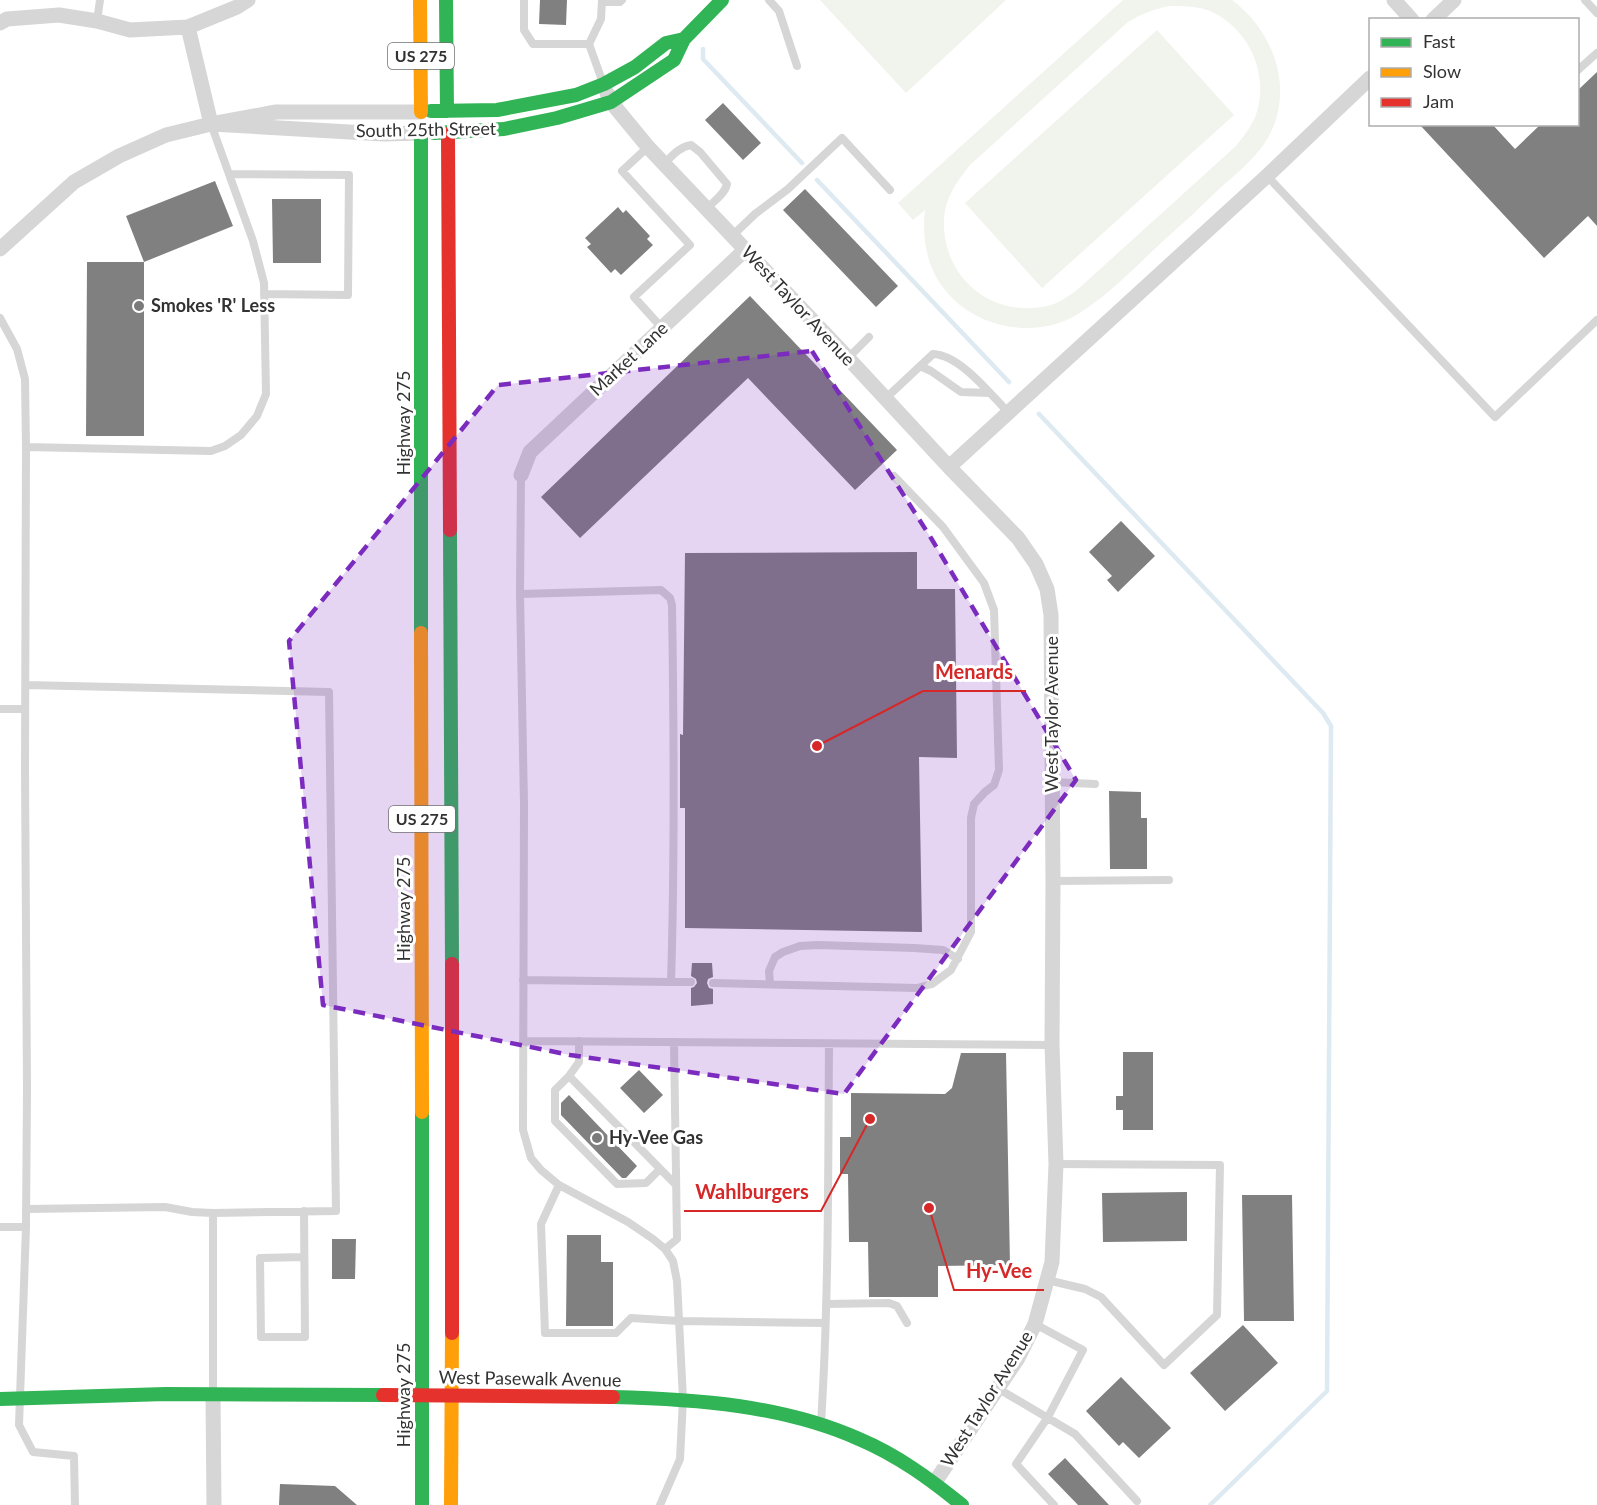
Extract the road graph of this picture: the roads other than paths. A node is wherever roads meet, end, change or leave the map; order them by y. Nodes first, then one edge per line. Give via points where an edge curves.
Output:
1 (100, 0) edge
2 (248, 0) edge
3 (420, 0) edge
4 (446, 0) edge
5 (524, 0) edge
6 (622, 0) edge
7 (722, 0) edge
8 (769, 0) edge
9 (1394, 0) edge
10 (1454, 0) edge
11 (1585, 0) edge
12 (602, 1) edge
13 (1597, 13) edge
14 (1410, 18) edge
15 (1436, 18) edge
16 (97, 21) junction
17 (0, 23) edge
18 (188, 27) junction
19 (684, 39) junction
20 (589, 44) junction
21 (1597, 53) edge
22 (797, 66) dead end
23 (1579, 69) edge
24 (1369, 80) edge
25 (604, 84) junction
26 (611, 102) junction
27 (447, 111) junction
28 (422, 112) junction
29 (211, 124) junction
30 (421, 133) junction
31 (448, 134) junction
32 (648, 147) junction
33 (664, 164) junction
34 (229, 174) junction
35 (1267, 176) junction
36 (890, 190) dead end
37 (706, 208) junction
38 (732, 236) junction
39 (0, 249) edge
40 (746, 249) junction
41 (264, 294) junction
42 (0, 318) edge
43 (1597, 320) edge
44 (662, 328) junction
45 (869, 337) dead end
46 (848, 358) junction
47 (920, 366) junction
48 (990, 393) junction
49 (886, 398) junction
50 (1008, 412) junction
51 (26, 447) junction
52 (949, 467) junction
53 (521, 475) joint
54 (894, 476) dead end
55 (520, 594) junction
56 (26, 685) junction
57 (0, 709) edge
58 (25, 710) junction
59 (1052, 782) junction
60 (1095, 784) dead end
61 (1169, 880) dead end
62 (1053, 881) junction
63 (958, 959) junction
64 (523, 980) junction
65 (671, 982) junction
66 (691, 982) dead end
67 (713, 983) dead end
68 (770, 984) junction
69 (523, 1041) junction
70 (579, 1041) junction
71 (674, 1042) junction
72 (829, 1044) junction
73 (1052, 1045) junction
74 (569, 1076) junction
75 (1056, 1164) junction
76 (660, 1169) junction
77 (559, 1185) junction
78 (676, 1185) junction
79 (26, 1209) junction
80 (304, 1211) junction
81 (213, 1213) junction
82 (0, 1227) edge
83 (26, 1227) junction
84 (665, 1249) junction
85 (304, 1257) junction
86 (1047, 1280) junction
87 (826, 1304) junction
88 (679, 1321) junction
89 (825, 1323) junction
90 (907, 1323) dead end
91 (1035, 1324) junction
92 (997, 1388) junction
93 (213, 1395) junction
94 (422, 1395) junction
95 (452, 1396) junction
96 (20, 1398) junction
97 (0, 1399) edge
98 (683, 1399) junction
99 (1048, 1417) junction
100 (821, 1423) junction
101 (935, 1482) junction
102 (1137, 1502) dead end
103 (75, 1505) edge
104 (214, 1505) edge
105 (422, 1505) edge
106 (451, 1505) edge
107 (660, 1505) edge
108 (962, 1505) edge
109 (1054, 1505) edge

1 - 16 lane
2 - 18 street
3 - 28 main road, US 275
4 - 27 main road, US 275
5 - 20 lane via 524,30 533,44
6 - 12 lane
7 - 19 main road, South 25th Street
8 - 22 lane via 779,11
9 - 14 street
10 - 15 street
11 - 13 lane
12 - 20 lane via 601,19
16 - 17 street via 59,15
16 - 18 street via 130,30
18 - 29 street
19 - 25 main road, South 25th Street via 666,43
19 - 26 main road, South 25th Street via 674,60
20 - 25 lane
21 - 23 lane
24 - 35 street
25 - 26 street, West Taylor Avenue
25 - 27 main road, South 25th Street via 576,95 497,110
26 - 31 main road, South 25th Street via 504,129
26 - 32 street, West Taylor Avenue
27 - 28 main road, South 25th Street
28 - 29 street, South 25th Street via 276,112
29 - 30 street, South 25th Street
29 - 34 lane
29 - 39 street, South 25th Street via 166,135 74,182
30 - 31 main road, South 25th Street
30 - 94 main road, Highway 275 / US 275
31 - 95 main road, US 275
32 - 33 street, West Taylor Avenue
32 - 44 lane via 622,171 690,245 634,297
33 - 37 street, West Taylor Avenue
33 - 37 lane via 687,146 700,152 727,184
34 - 41 lane via 253,241
34 - 41 lane via 349,175 348,295
35 - 43 lane via 1496,417
35 - 50 street
36 - 38 lane via 842,138
37 - 38 street, West Taylor Avenue
38 - 40 street, West Taylor Avenue
40 - 44 street, Market Lane
40 - 46 street, West Taylor Avenue
41 - 51 lane via 266,394 257,416 225,446 211,451
42 - 51 lane via 17,349 25,379
44 - 53 street, Market Lane via 530,452
45 - 46 lane
46 - 49 street, West Taylor Avenue
47 - 48 lane via 961,392
47 - 48 lane via 933,354 941,354
47 - 49 lane
48 - 50 lane
49 - 52 street, West Taylor Avenue
50 - 52 street
51 - 56 lane
52 - 59 street, West Taylor Avenue via 1018,538 1047,589 1051,615
53 - 55 lane
54 - 63 lane via 950,537 984,583 994,610 999,770 994,785 974,804 970,818 971,932
55 - 64 lane
55 - 65 lane via 661,590 670,598
56 - 58 lane
56 - 80 lane via 329,692 336,1211
57 - 58 lane
58 - 79 lane
59 - 60 lane
59 - 62 street, West Taylor Avenue
61 - 62 lane
62 - 73 street, West Taylor Avenue
63 - 68 lane via 951,970 932,984 917,988
63 - 68 lane via 943,951 914,948 800,946 776,957
64 - 65 lane
64 - 69 lane
65 - 66 lane
67 - 68 lane
69 - 70 lane
69 - 77 lane via 523,1130 531,1158
70 - 71 lane
70 - 74 lane via 579,1062
71 - 72 lane
71 - 78 lane
72 - 73 lane
72 - 87 lane
73 - 75 street, West Taylor Avenue
74 - 76 lane
74 - 76 lane via 555,1090 555,1121 562,1129 617,1184 646,1183
75 - 86 street, West Taylor Avenue via 1052,1262
75 - 86 lane via 1220,1165 1216,1315 1164,1365 1101,1297
76 - 78 lane
77 - 84 lane via 628,1222
77 - 88 lane via 541,1224 545,1333 616,1333 631,1318
78 - 84 lane via 677,1239
79 - 81 lane via 165,1207
79 - 83 lane
80 - 81 lane
80 - 85 lane
81 - 93 lane
82 - 83 lane
83 - 96 lane
84 - 88 lane via 673,1261 677,1281
85 - 85 lane via 305,1337 261,1338 260,1258
86 - 91 street, West Taylor Avenue
87 - 89 lane
87 - 90 lane via 889,1303 897,1306
88 - 89 lane
88 - 98 lane
89 - 100 lane
91 - 92 street, West Taylor Avenue
91 - 99 lane via 1083,1350
92 - 99 lane
92 - 101 street, West Taylor Avenue
93 - 94 main road, West Pasewalk Avenue
93 - 96 main road, West Pasewalk Avenue
93 - 104 street
94 - 95 main road, West Pasewalk Avenue
94 - 105 main road, Highway 275 / US 275
95 - 98 main road, West Pasewalk Avenue
95 - 106 main road, US 275
96 - 97 main road, West Pasewalk Avenue
96 - 103 lane via 19,1425 33,1452 74,1456
98 - 100 main road, West Pasewalk Avenue
98 - 107 lane via 680,1459
99 - 102 lane via 1075,1434
99 - 109 lane via 1016,1464
100 - 101 main road, West Pasewalk Avenue via 896,1456
101 - 108 main road, West Pasewalk Avenue

